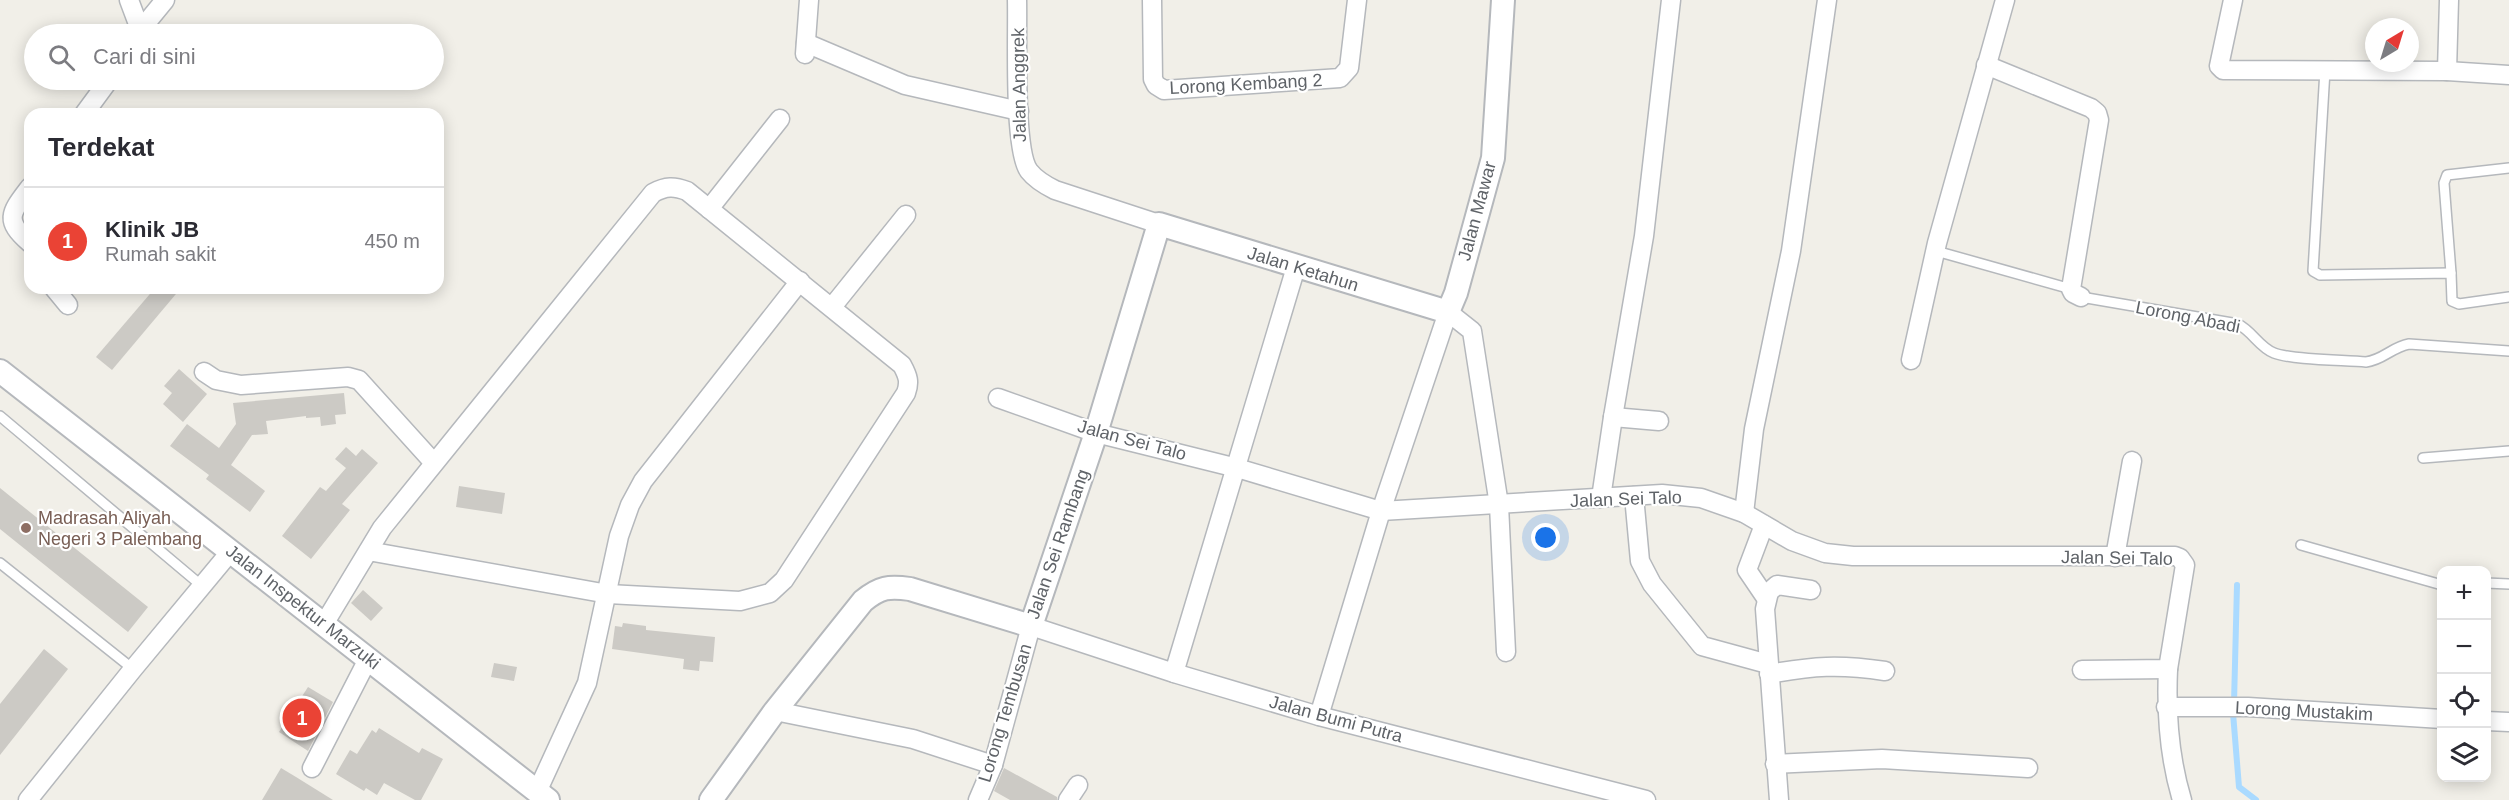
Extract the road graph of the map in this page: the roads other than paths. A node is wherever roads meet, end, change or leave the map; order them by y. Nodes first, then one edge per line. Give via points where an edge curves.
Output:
1 (129, 0) edge
2 (165, 0) edge
3 (809, 0) edge
4 (1017, 0) edge
5 (1152, 0) edge
6 (1357, 0) edge
7 (1503, 0) edge
8 (1671, 0) edge
9 (1827, 0) edge
10 (2005, 0) edge
11 (2233, 0) edge
12 (2449, 0) edge
13 (138, 24) edge
14 (146, 24) edge
15 (1986, 65) junction
16 (2325, 70) junction
17 (2447, 71) junction
18 (2509, 75) edge
19 (102, 90) edge
20 (88, 108) edge
21 (1019, 111) junction
22 (780, 119) dead end
23 (2509, 168) edge
24 (24, 195) edge
25 (709, 208) junction
26 (906, 215) dead end
27 (1159, 224) junction
28 (24, 238) edge
29 (1936, 251) junction
30 (1296, 267) junction
31 (2451, 273) junction
32 (800, 281) junction
33 (2076, 293) junction
34 (59, 294) edge
35 (2509, 297) edge
36 (68, 305) dead end
37 (832, 307) junction
38 (1448, 312) junction
39 (2509, 351) edge
40 (1911, 360) dead end
41 (0, 371) edge
42 (204, 372) dead end
43 (998, 398) dead end
44 (0, 416) edge
45 (1612, 417) junction
46 (1659, 421) dead end
47 (1096, 433) junction
48 (2509, 451) edge
49 (2423, 458) dead end
50 (2132, 461) dead end
51 (434, 463) junction
52 (1237, 468) junction
53 (1634, 496) junction
54 (1601, 498) junction
55 (1499, 506) junction
56 (1381, 511) junction
57 (1744, 513) junction
58 (1764, 525) junction
59 (2301, 545) dead end
60 (231, 551) junction
61 (368, 551) junction
62 (2115, 557) junction
63 (0, 563) edge
64 (2491, 583) edge
65 (2437, 584) edge
66 (2509, 584) edge
67 (202, 586) junction
68 (1810, 590) dead end
69 (608, 594) junction
70 (1766, 598) junction
71 (324, 624) junction
72 (1031, 626) junction
73 (1506, 652) dead end
74 (368, 659) junction
75 (133, 669) junction
76 (1768, 669) junction
77 (2168, 669) junction
78 (2082, 670) dead end
79 (1885, 671) dead end
80 (1174, 673) junction
81 (2166, 707) junction
82 (775, 711) junction
83 (1318, 716) junction
84 (2437, 719) edge
85 (2491, 721) edge
86 (2509, 722) edge
87 (1774, 764) junction
88 (993, 765) junction
89 (312, 768) dead end
90 (2028, 768) dead end
91 (542, 796) edge
92 (31, 799) edge
93 (711, 800) edge
94 (978, 800) edge
95 (1646, 800) edge
96 (1779, 800) edge
97 (2182, 800) edge

1 - 13 street
2 - 14 street
3 - 21 street via 805,49 905,85
4 - 21 street, Jalan Anggrek
5 - 6 street, Lorong Kembang 2 via 1153,79 1164,90 1340,78 1349,68
7 - 38 street, Jalan Mawar via 1493,158
8 - 45 street via 1644,236
9 - 57 street via 1791,251 1755,429
10 - 15 street
11 - 16 street via 2221,69
12 - 17 street
15 - 29 street
15 - 33 street via 2091,108 2099,117
16 - 17 street
16 - 31 lane via 2313,271 2320,275
17 - 18 street
19 - 20 street
21 - 27 street, Jalan Anggrek via 1023,160 1039,182
22 - 25 street
23 - 31 lane via 2447,175 2444,183
24 - 28 street via 14,209 12,222
25 - 32 street
25 - 51 street via 676,187 664,187 653,193
26 - 37 street
27 - 30 street, Jalan Ketahun
27 - 47 street, Jalan Sei Rambang
29 - 33 lane, Lorong Abadi
29 - 40 street
30 - 38 street, Jalan Ketahun
30 - 52 street
31 - 35 lane via 2452,301 2459,304
32 - 37 street
32 - 69 street via 643,481 619,536
33 - 39 lane, Lorong Abadi via 2238,324 2281,355 2366,362 2409,344
34 - 36 street
37 - 69 street via 902,365 909,384 784,580 770,592 740,601
38 - 55 street via 1472,331
38 - 56 street
41 - 60 street, Jalan Inspektur Marzuki
42 - 51 street via 216,380 241,385 348,377 359,380
43 - 47 street, Jalan Sei Talo
44 - 67 lane
45 - 46 street
45 - 54 street
47 - 52 street, Jalan Sei Talo
47 - 72 street, Jalan Sei Rambang
48 - 49 lane
50 - 62 street
51 - 61 street
52 - 56 street, Jalan Sei Talo
52 - 80 street
53 - 54 street, Jalan Sei Talo
53 - 57 street, Jalan Sei Talo via 1701,498
53 - 76 street via 1640,561 1652,584 1702,646
54 - 55 street, Jalan Sei Talo
55 - 56 street, Jalan Sei Talo
55 - 73 street
56 - 83 street
57 - 58 street, Jalan Sei Talo
58 - 62 street, Jalan Sei Talo via 1825,553 1853,556
58 - 70 street via 1747,570
59 - 65 lane
60 - 67 street
60 - 71 street, Jalan Inspektur Marzuki
61 - 69 street
61 - 71 street
62 - 77 street, Jalan Sei Talo via 2175,556 2185,565
63 - 75 lane
64 - 66 lane
67 - 75 street
68 - 70 street via 1777,585
69 - 91 street via 587,683
70 - 76 street
71 - 74 street, Jalan Inspektur Marzuki
72 - 80 street, Jalan Bumi Putra
72 - 82 street, Jalan Sei Rambang via 910,589 877,590 863,601
72 - 88 street, Lorong Tembusan
74 - 89 street
74 - 91 street, Jalan Inspektur Marzuki
75 - 92 street
76 - 79 street via 1834,665
76 - 87 street
77 - 78 street
77 - 81 street, Jalan Sei Talo
80 - 83 street, Jalan Bumi Putra
81 - 84 street, Lorong Mustakim via 2248,707
81 - 97 street, Jalan Sei Talo via 2173,769
82 - 88 street via 913,739
82 - 93 street, Jalan Sei Rambang
83 - 95 street, Jalan Bumi Putra
85 - 86 street
87 - 90 street via 1882,759
87 - 96 street
88 - 94 street, Lorong Tembusan

